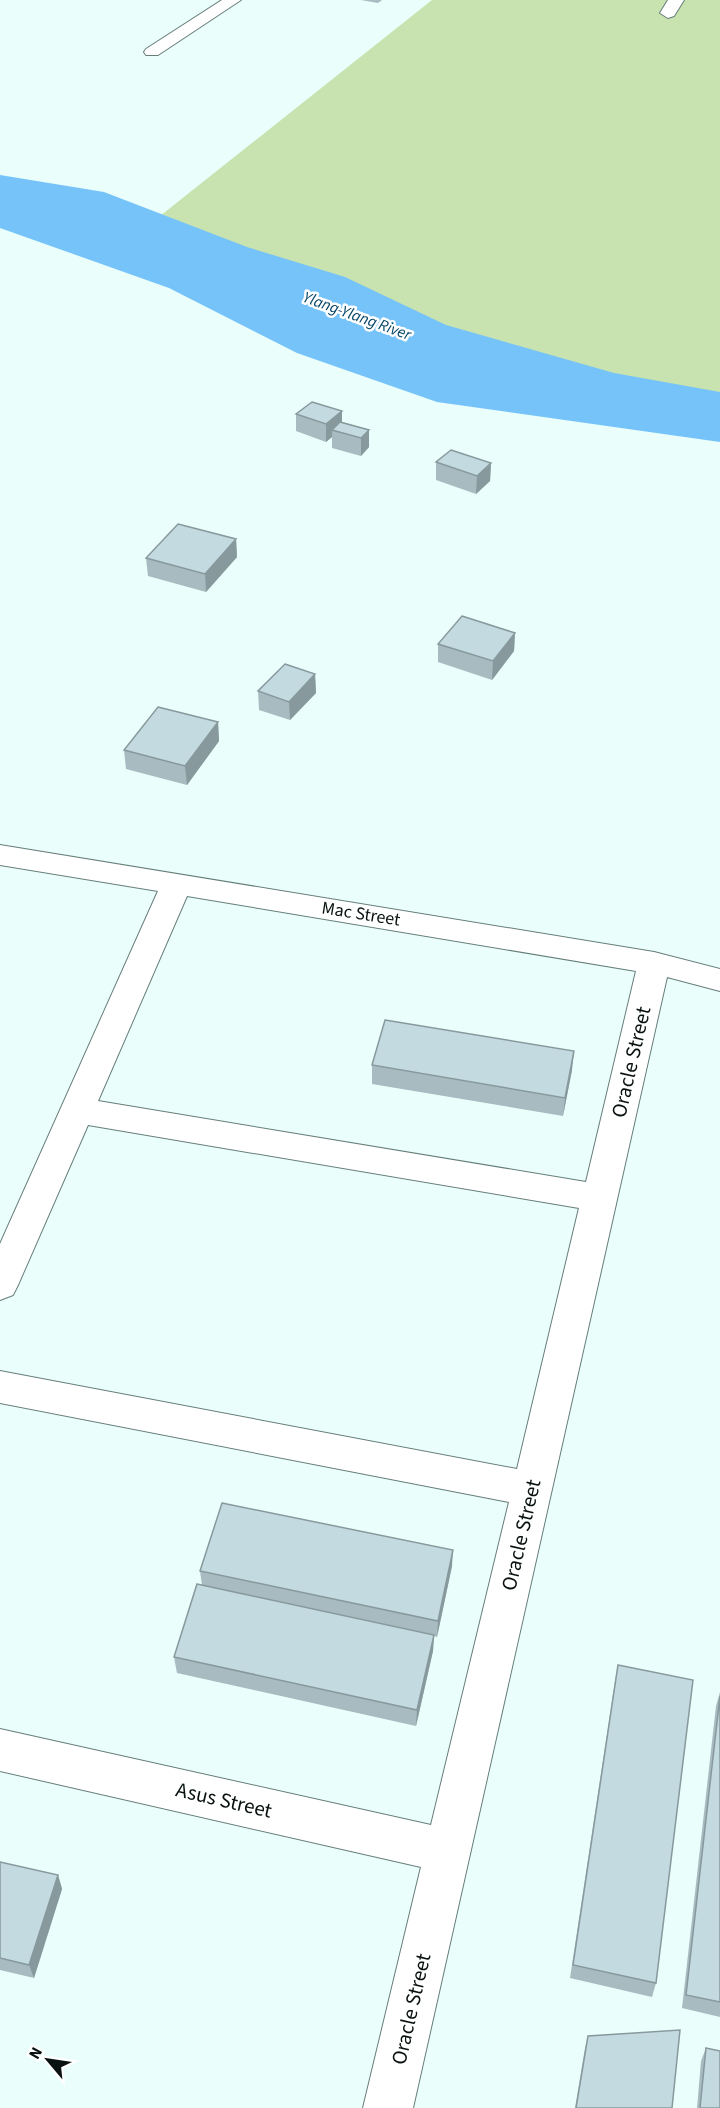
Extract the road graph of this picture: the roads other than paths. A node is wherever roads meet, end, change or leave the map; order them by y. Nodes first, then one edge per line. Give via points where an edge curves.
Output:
1 (232, 0) edge
2 (152, 52) dead end
3 (0, 855) edge
4 (177, 884) junction
5 (654, 963) junction
6 (720, 980) edge
7 (77, 1110) junction
8 (600, 1198) junction
9 (0, 1285) edge
10 (0, 1387) edge
11 (532, 1489) junction
12 (0, 1750) edge
13 (448, 1851) junction
14 (388, 2108) edge

1 - 2 lane
3 - 4 street, Mac Street
4 - 5 street, Mac Street
4 - 7 street
5 - 6 street, Mac Street
5 - 8 street, Oracle Street
7 - 8 street
7 - 9 street
8 - 11 street, Oracle Street
10 - 11 street
11 - 13 street, Oracle Street
12 - 13 street, Asus Street
13 - 14 street, Oracle Street

